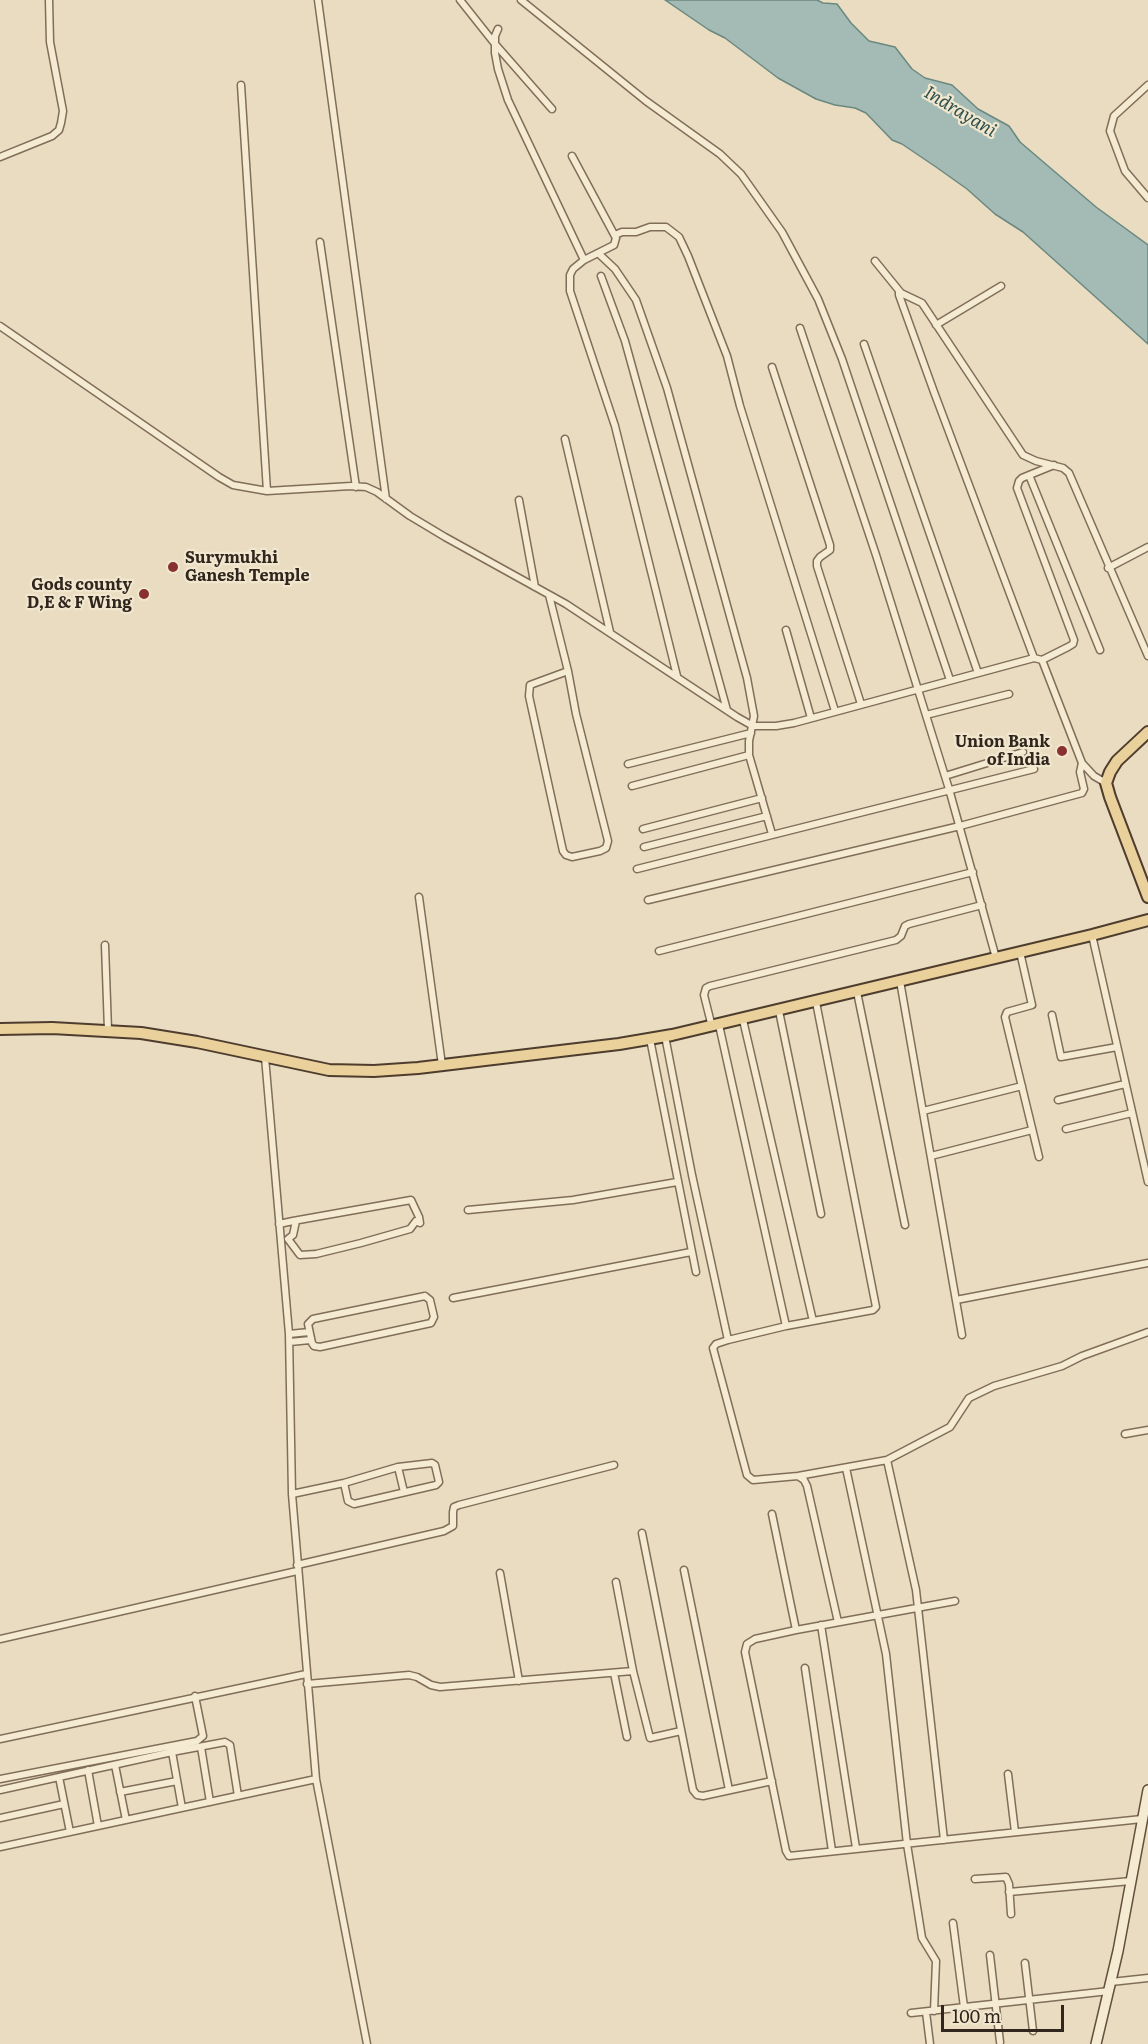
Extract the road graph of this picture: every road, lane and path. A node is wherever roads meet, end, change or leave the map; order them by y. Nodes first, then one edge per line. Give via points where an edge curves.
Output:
1 (50, 0) edge
2 (318, 0) edge
3 (459, 0) edge
4 (521, 0) edge
5 (498, 29) dead end
6 (495, 44) junction
7 (241, 85) dead end
8 (1148, 85) edge
9 (552, 109) dead end
10 (572, 156) dead end
11 (0, 157) edge
12 (1148, 198) edge
13 (615, 235) junction
14 (321, 242) dead end
15 (598, 253) junction
16 (584, 260) junction
17 (875, 261) dead end
18 (601, 276) dead end
19 (1001, 286) dead end
20 (899, 291) junction
21 (936, 325) junction
22 (0, 326) edge
23 (800, 328) dead end
24 (864, 344) dead end
25 (772, 367) dead end
26 (564, 439) dead end
27 (1054, 465) junction
28 (1029, 475) junction
29 (356, 487) junction
30 (267, 491) junction
31 (386, 499) junction
32 (519, 500) dead end
33 (1148, 547) edge
34 (1108, 568) junction
35 (535, 587) junction
36 (549, 595) junction
37 (786, 630) dead end
38 (610, 632) junction
39 (1100, 650) dead end
40 (1148, 656) edge
41 (1034, 658) junction
42 (1042, 660) junction
43 (568, 671) junction
44 (978, 673) junction
45 (678, 677) junction
46 (950, 680) junction
47 (918, 689) junction
48 (1009, 694) dead end
49 (861, 704) junction
50 (728, 710) junction
51 (835, 711) junction
52 (926, 715) junction
53 (811, 718) junction
54 (753, 726) junction
55 (1148, 732) edge
56 (750, 733) junction
57 (1023, 752) dead end
58 (749, 755) junction
59 (1083, 763) junction
60 (628, 764) dead end
61 (1034, 769) dead end
62 (945, 776) junction
63 (1107, 783) junction
64 (632, 786) dead end
65 (949, 789) junction
66 (762, 798) junction
67 (767, 816) junction
68 (960, 825) junction
69 (643, 829) dead end
70 (772, 834) junction
71 (644, 847) dead end
72 (637, 869) dead end
73 (973, 872) junction
74 (419, 897) dead end
75 (1148, 897) edge
76 (648, 900) dead end
77 (982, 905) junction
78 (1148, 920) edge
79 (1092, 935) junction
80 (105, 945) dead end
81 (659, 951) dead end
82 (1020, 952) junction
83 (996, 958) junction
84 (900, 981) junction
85 (857, 992) junction
86 (816, 1002) junction
87 (779, 1011) junction
88 (1052, 1015) dead end
89 (743, 1020) junction
90 (716, 1026) junction
91 (0, 1029) edge
92 (108, 1030) junction
93 (665, 1036) junction
94 (650, 1039) junction
95 (1117, 1047) junction
96 (265, 1057) junction
97 (442, 1065) junction
98 (1125, 1084) junction
99 (1022, 1086) junction
100 (1058, 1100) dead end
101 (923, 1111) junction
102 (1132, 1113) junction
103 (1066, 1129) dead end
104 (1032, 1130) junction
105 (931, 1156) junction
106 (1039, 1157) dead end
107 (677, 1182) junction
108 (1148, 1182) edge
109 (468, 1210) dead end
110 (821, 1214) dead end
111 (297, 1221) junction
112 (279, 1224) junction
113 (905, 1224) dead end
114 (691, 1252) junction
115 (1148, 1263) edge
116 (696, 1272) dead end
117 (453, 1298) dead end
118 (956, 1300) junction
119 (813, 1321) junction
120 (786, 1326) junction
121 (309, 1332) junction
122 (1148, 1332) edge
123 (289, 1334) junction
124 (962, 1335) dead end
125 (310, 1340) junction
126 (728, 1340) junction
127 (290, 1342) junction
128 (1148, 1430) edge
129 (1125, 1434) dead end
130 (887, 1460) junction
131 (614, 1465) dead end
132 (399, 1467) junction
133 (846, 1468) junction
134 (798, 1476) junction
135 (344, 1483) junction
136 (404, 1492) junction
137 (292, 1494) junction
138 (772, 1514) dead end
139 (642, 1533) dead end
140 (297, 1568) junction
141 (684, 1570) dead end
142 (500, 1573) dead end
143 (616, 1582) dead end
144 (955, 1601) dead end
145 (918, 1607) junction
146 (879, 1614) junction
147 (837, 1622) junction
148 (821, 1625) junction
149 (796, 1630) junction
150 (0, 1639) edge
151 (805, 1668) dead end
152 (633, 1671) junction
153 (614, 1673) junction
154 (306, 1674) junction
155 (519, 1681) junction
156 (307, 1684) junction
157 (195, 1696) junction
158 (681, 1731) junction
159 (627, 1737) dead end
160 (0, 1739) edge
161 (201, 1747) junction
162 (172, 1752) junction
163 (115, 1765) junction
164 (88, 1770) junction
165 (1008, 1774) dead end
166 (59, 1777) junction
167 (0, 1779) edge
168 (316, 1779) junction
169 (177, 1781) junction
170 (772, 1781) junction
171 (0, 1790) edge
172 (729, 1790) junction
173 (120, 1792) junction
174 (238, 1796) junction
175 (1147, 1796) edge
176 (210, 1802) junction
177 (64, 1804) junction
178 (182, 1808) junction
179 (0, 1818) edge
180 (126, 1820) junction
181 (1142, 1820) junction
182 (98, 1826) junction
183 (70, 1832) junction
184 (1015, 1832) junction
185 (944, 1840) junction
186 (907, 1844) junction
187 (0, 1847) edge
188 (856, 1848) junction
189 (832, 1851) junction
190 (975, 1879) dead end
191 (1131, 1881) junction
192 (1009, 1892) junction
193 (1011, 1914) dead end
194 (953, 1923) dead end
195 (990, 1955) dead end
196 (1025, 1963) dead end
197 (1148, 1978) edge
198 (1110, 1986) junction
199 (1030, 2000) junction
200 (995, 2003) junction
201 (963, 2007) junction
202 (934, 2011) junction
203 (926, 2012) junction
204 (911, 2013) dead end
205 (1033, 2031) dead end
206 (1000, 2042) dead end
207 (367, 2044) edge
208 (930, 2044) edge
209 (1096, 2044) edge

1 - 11 street via 50,42 63,111 59,130
2 - 31 street
3 - 6 street
4 - 46 street via 646,101 720,154 741,174 782,232 818,299 838,349
5 - 6 street
6 - 9 street
6 - 16 street via 508,100
7 - 30 street
8 - 12 street via 1114,116 1110,131 1125,171
10 - 13 street
13 - 15 street via 614,245
13 - 51 street via 666,227 675,233 688,256 728,356
14 - 29 street
15 - 16 street
15 - 54 street via 636,300 667,388 738,642 753,706
16 - 45 street via 570,275 570,291 615,426
17 - 20 street
18 - 50 street via 625,341
19 - 21 street
20 - 21 street via 922,303
20 - 41 street
21 - 27 street via 1018,450 1030,459
22 - 30 street via 219,477 233,485
23 - 47 street
24 - 44 street
25 - 49 street via 830,545 830,550 817,561
26 - 38 street
27 - 28 street
27 - 34 street via 1069,473 1075,483
28 - 39 street
28 - 42 street via 1018,481 1018,495 1074,640
29 - 30 street
29 - 31 street
31 - 35 street
32 - 35 street
33 - 34 street
34 - 40 street
35 - 36 street
36 - 38 street
36 - 43 street
37 - 53 street
38 - 45 street
41 - 42 street
41 - 44 street
42 - 59 street
43 - 43 street via 530,685 529,696 563,850 572,856 600,851 608,841
44 - 46 street
45 - 50 street
46 - 47 street
47 - 49 street
47 - 52 street
48 - 52 street
49 - 51 street
50 - 54 street
51 - 53 street
52 - 62 street
53 - 54 street via 776,726
54 - 56 street
55 - 63 main road via 1117,761
56 - 58 street
56 - 60 street
57 - 62 street
58 - 64 street
58 - 66 street
59 - 63 street
59 - 68 street via 1082,793
61 - 65 street
62 - 65 street
63 - 75 main road
65 - 68 street
65 - 70 street
66 - 67 street
66 - 69 street
67 - 70 street
67 - 71 street
68 - 73 street
68 - 76 street
70 - 72 street
73 - 77 street
73 - 81 street
74 - 97 street
77 - 83 street
77 - 90 street via 909,924 896,940 710,986 704,995
78 - 79 main road
79 - 82 main road
79 - 95 street
80 - 92 street
82 - 83 main road
82 - 99 street via 1032,1005 1009,1011 1005,1017
83 - 84 main road
84 - 85 main road
84 - 101 street
85 - 86 main road
85 - 113 street
86 - 87 main road
86 - 119 street via 877,1302 873,1310
87 - 89 main road
87 - 110 street
88 - 95 street via 1061,1058
89 - 90 main road
89 - 119 street
90 - 93 main road
90 - 120 street
91 - 92 main road
92 - 96 main road via 166,1036
93 - 94 main road
93 - 126 street
94 - 97 main road
94 - 107 street
95 - 98 street
96 - 97 main road via 329,1070
96 - 112 street
98 - 100 street
98 - 102 street
99 - 101 street
99 - 104 street
101 - 105 street
102 - 103 street
102 - 108 street
104 - 105 street
104 - 106 street
105 - 118 street
107 - 109 street via 573,1200
107 - 114 street
111 - 111 street via 288,1239 300,1255 410,1229 416,1221 420,1223 420,1217 411,1200
111 - 112 street
112 - 123 street
114 - 116 street
114 - 117 street
115 - 118 street
118 - 124 street
119 - 120 street
120 - 126 street
121 - 123 street
121 - 125 street
121 - 125 street via 308,1324 313,1319 425,1296 430,1300 434,1321 320,1347
122 - 130 street via 969,1398 950,1427
123 - 127 street
125 - 127 street
126 - 134 street via 713,1348 747,1475 753,1480
127 - 137 street
128 - 129 street
130 - 133 street
130 - 145 street
131 - 140 street via 459,1505 454,1507 453,1526 444,1531
132 - 135 street
132 - 136 street
132 - 136 street via 435,1465 438,1484
133 - 134 street
133 - 146 street
134 - 147 street via 807,1486
135 - 136 street via 351,1503
135 - 137 street
137 - 140 street
138 - 149 street
139 - 158 street
140 - 150 street
140 - 154 street
141 - 172 street
142 - 155 street
143 - 152 street
144 - 145 street
145 - 146 street
145 - 185 street
146 - 147 street
146 - 186 street
147 - 148 street
148 - 149 street
148 - 188 street
149 - 170 street via 755,1639 747,1644 745,1652
151 - 189 street
152 - 153 street
152 - 158 street via 650,1738
153 - 155 street
153 - 159 street
154 - 156 street
154 - 157 street
155 - 156 street via 440,1687 409,1675
156 - 168 street
157 - 160 street
157 - 167 street via 202,1736 198,1741
158 - 172 street via 697,1795
161 - 162 street
161 - 174 street via 225,1742 230,1745
161 - 176 street
162 - 163 street
162 - 169 street
163 - 164 street
163 - 173 street
164 - 166 street
164 - 182 street
165 - 184 street
166 - 171 street
166 - 177 street
168 - 174 street
168 - 207 street
169 - 173 street
169 - 178 street
170 - 172 street
170 - 189 street via 789,1856
173 - 180 street
174 - 176 street
175 - 181 main road
176 - 178 street
177 - 179 street
177 - 183 street
178 - 180 street
180 - 182 street
181 - 184 street
181 - 191 main road
182 - 183 street
183 - 187 street
184 - 185 street
185 - 186 street
186 - 188 street
186 - 202 street via 922,1938 936,1961
188 - 189 street
190 - 192 street via 1006,1877
191 - 192 street
191 - 198 main road
192 - 193 street
194 - 201 street
195 - 200 street
196 - 199 street
197 - 198 street
198 - 199 street
198 - 209 main road
199 - 200 street
199 - 205 street
200 - 201 street
200 - 206 street
201 - 202 street
202 - 203 street
203 - 204 street
203 - 208 street

